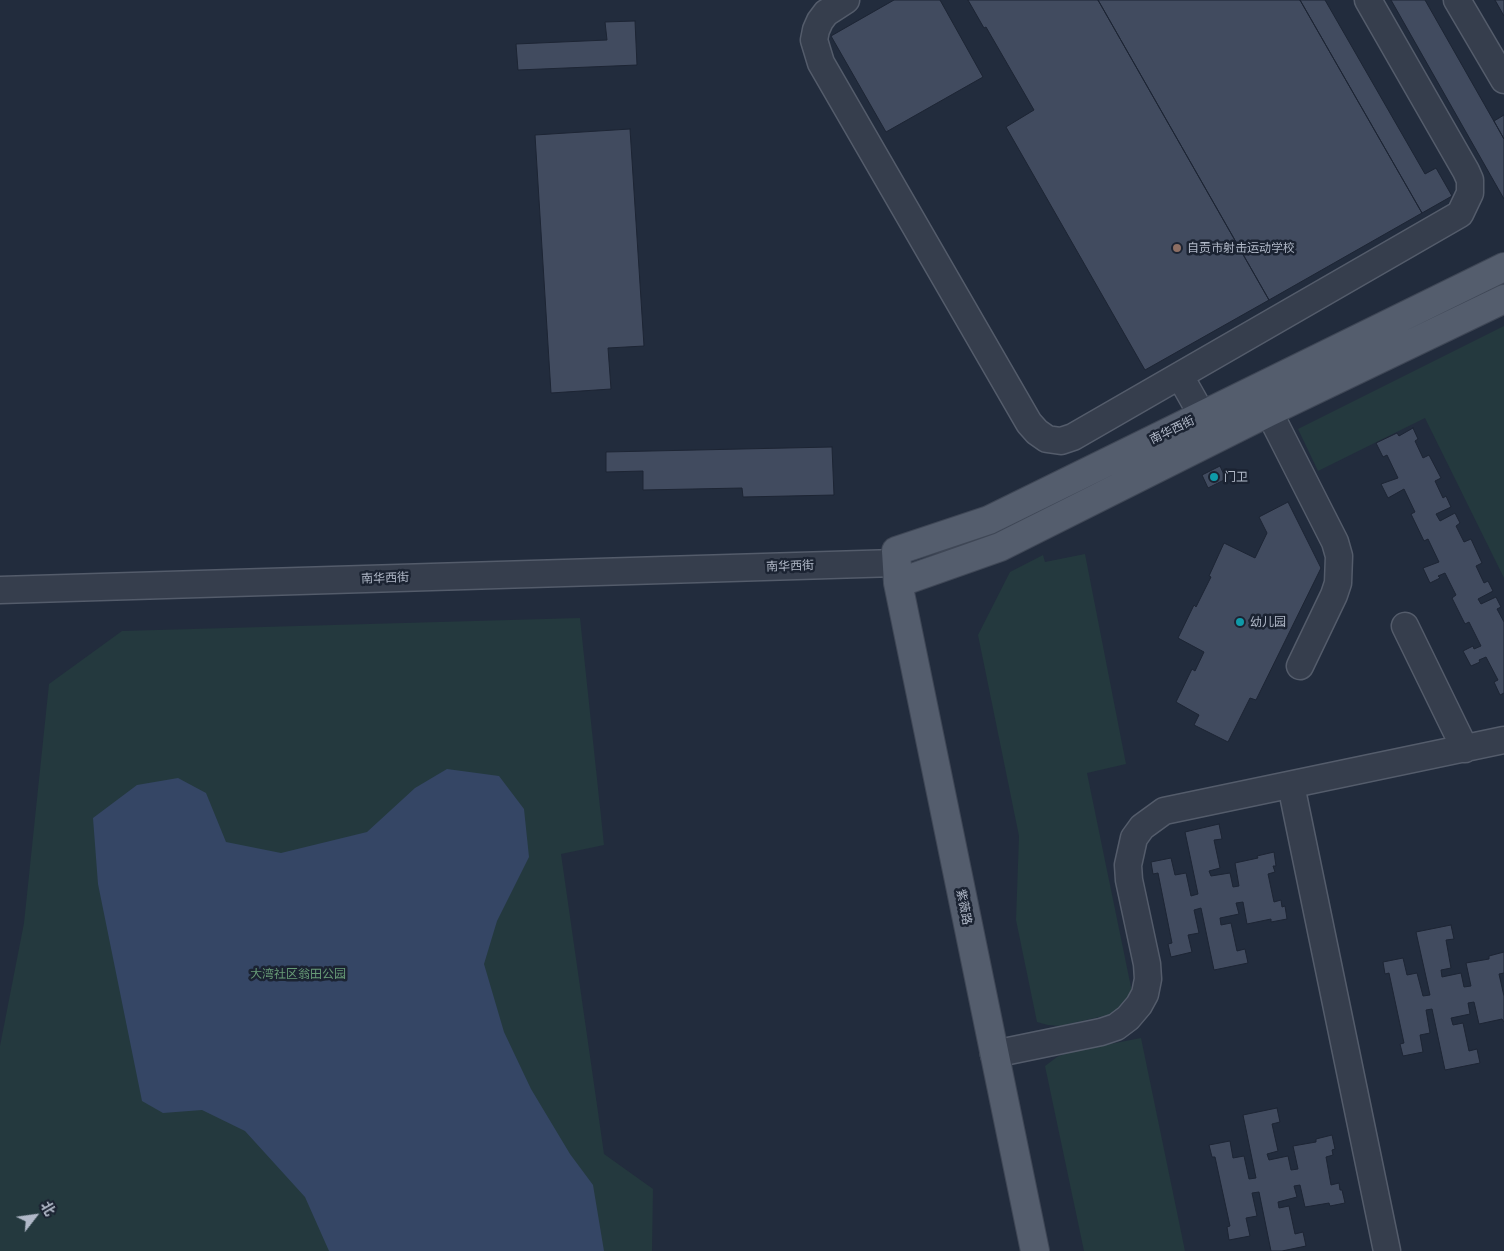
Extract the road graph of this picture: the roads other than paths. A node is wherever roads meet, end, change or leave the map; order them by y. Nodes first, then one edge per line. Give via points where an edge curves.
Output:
1 (846, 0) edge
2 (1368, 0) edge
3 (1457, 0) edge
4 (1504, 80) edge
5 (1504, 267) edge
6 (1504, 300) edge
7 (1180, 376) junction
8 (1269, 412) junction
9 (1202, 416) junction
10 (897, 573) junction
11 (0, 590) edge
12 (1404, 626) dead end
13 (1300, 666) dead end
14 (1504, 740) edge
15 (1465, 748) junction
16 (1291, 784) junction
17 (994, 1054) junction
18 (1034, 1251) edge
19 (1388, 1251) edge

1 - 7 street via 826,13 816,30 814,40 820,63 1029,423 1047,439 1073,437
2 - 7 street via 1466,171 1470,193 1466,204 1454,218
3 - 4 street
5 - 9 main road, 南华西街
6 - 8 main road, 南华西街
7 - 9 street
8 - 10 main road, 南华西街 via 1000,547
8 - 13 street via 1335,542 1339,556 1339,576 1334,595
9 - 10 main road, 南华西街 via 990,520 896,551
10 - 11 street, 南华西街
10 - 17 main road, 紫薇路
12 - 15 street
14 - 15 street
15 - 16 street
16 - 17 street via 1164,811 1142,827 1134,838 1128,865 1147,964 1148,979 1139,1005 1116,1027
16 - 19 street
17 - 18 main road, 紫薇路

